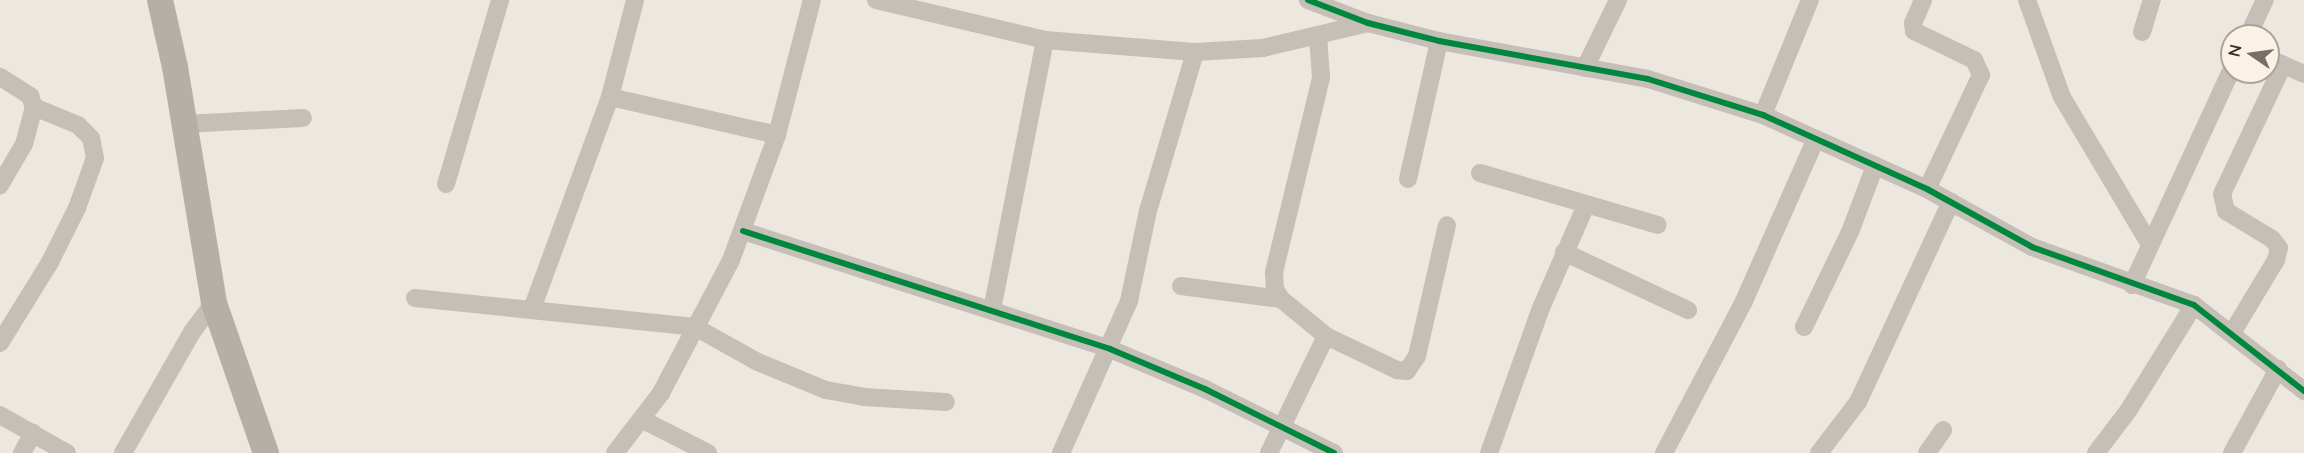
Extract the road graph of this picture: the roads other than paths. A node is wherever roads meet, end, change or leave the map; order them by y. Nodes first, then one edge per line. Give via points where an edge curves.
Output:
1 (160, 0) edge
2 (500, 0) edge
3 (635, 0) edge
4 (812, 0) edge
5 (876, 0) edge
6 (1308, 0) edge
7 (1618, 0) edge
8 (1810, 0) edge
9 (1923, 0) edge
10 (2027, 0) edge
11 (2152, 0) edge
12 (2265, 0) edge
13 (1368, 23) junction
14 (2254, 24) edge
15 (2142, 32) dead end
16 (1318, 35) junction
17 (1045, 40) junction
18 (1439, 41) junction
19 (1195, 52) junction
20 (2280, 64) edge
21 (1585, 69) junction
22 (2304, 74) edge
23 (0, 77) edge
24 (2225, 84) edge
25 (2266, 84) edge
26 (610, 97) junction
27 (34, 107) junction
28 (1763, 115) junction
29 (303, 118) dead end
30 (184, 124) junction
31 (777, 135) junction
32 (1815, 141) junction
33 (1875, 166) junction
34 (1480, 173) dead end
35 (1408, 179) dead end
36 (446, 184) dead end
37 (0, 185) edge
38 (1927, 189) junction
39 (1951, 202) junction
40 (1586, 205) junction
41 (1447, 225) dead end
42 (1658, 225) dead end
43 (743, 231) junction
44 (2149, 243) junction
45 (1564, 252) junction
46 (2132, 285) junction
47 (1181, 286) dead end
48 (415, 298) dead end
49 (1281, 299) junction
50 (214, 303) junction
51 (2194, 305) junction
52 (532, 309) junction
53 (992, 309) junction
54 (1688, 310) dead end
55 (695, 327) junction
56 (1804, 327) dead end
57 (2232, 333) junction
58 (1326, 336) junction
59 (0, 343) edge
60 (1110, 349) junction
61 (2278, 369) junction
62 (2304, 391) edge
63 (946, 402) dead end
64 (0, 415) edge
65 (643, 420) junction
66 (1281, 428) junction
67 (1943, 430) dead end
68 (33, 434) junction
69 (22, 453) edge
70 (67, 453) edge
71 (123, 453) edge
72 (266, 453) edge
73 (615, 453) edge
74 (708, 453) edge
75 (1061, 453) edge
76 (1269, 453) edge
77 (1334, 453) edge
78 (1489, 453) edge
79 (1664, 453) edge
80 (1819, 453) edge
81 (1927, 453) edge
82 (2096, 453) edge
83 (2232, 453) edge

1 - 30 main road
2 - 36 street
3 - 26 street
4 - 31 street
5 - 17 street
6 - 13 street
7 - 21 street
8 - 28 street
9 - 38 street via 1913,22 1914,31 1974,60 1981,75
10 - 44 street via 2062,97
11 - 15 street
12 - 14 street
13 - 16 street
13 - 18 street
16 - 19 street via 1263,48
16 - 49 street via 1321,78 1274,272 1275,289
17 - 19 street
17 - 53 street
18 - 21 street
18 - 35 street
19 - 60 street via 1148,211 1129,301
20 - 22 street
21 - 28 street via 1699,93
23 - 27 street via 30,96
24 - 44 street
25 - 57 street via 2222,194 2226,211 2272,239 2278,248 2276,260
26 - 31 street
26 - 52 street
27 - 37 street via 24,144
27 - 59 street via 78,125 91,138 94,158 77,208 50,262
28 - 32 street
29 - 30 street
30 - 50 main road
31 - 43 street
32 - 33 street
32 - 79 street via 1744,301
33 - 38 street
33 - 56 street via 1850,232
34 - 40 street
38 - 39 street
39 - 46 street via 2032,247
39 - 80 street via 1863,393
40 - 42 street
40 - 45 street
41 - 58 street via 1418,356 1407,371 1397,370
43 - 53 street
43 - 55 street
44 - 46 street
45 - 54 street
45 - 78 street
46 - 51 street
47 - 49 street
48 - 52 street
49 - 58 street
50 - 71 street via 192,332
50 - 72 main road
51 - 57 street
51 - 82 street via 2128,411
52 - 55 street
53 - 60 street
55 - 63 street via 758,362 826,390 864,397
55 - 65 street
57 - 61 street
58 - 66 street
60 - 66 street via 1205,389
60 - 75 street
61 - 62 street
61 - 83 street
64 - 68 street
65 - 73 street
65 - 74 street
66 - 76 street
66 - 77 street
67 - 81 street
68 - 69 street
68 - 70 street

